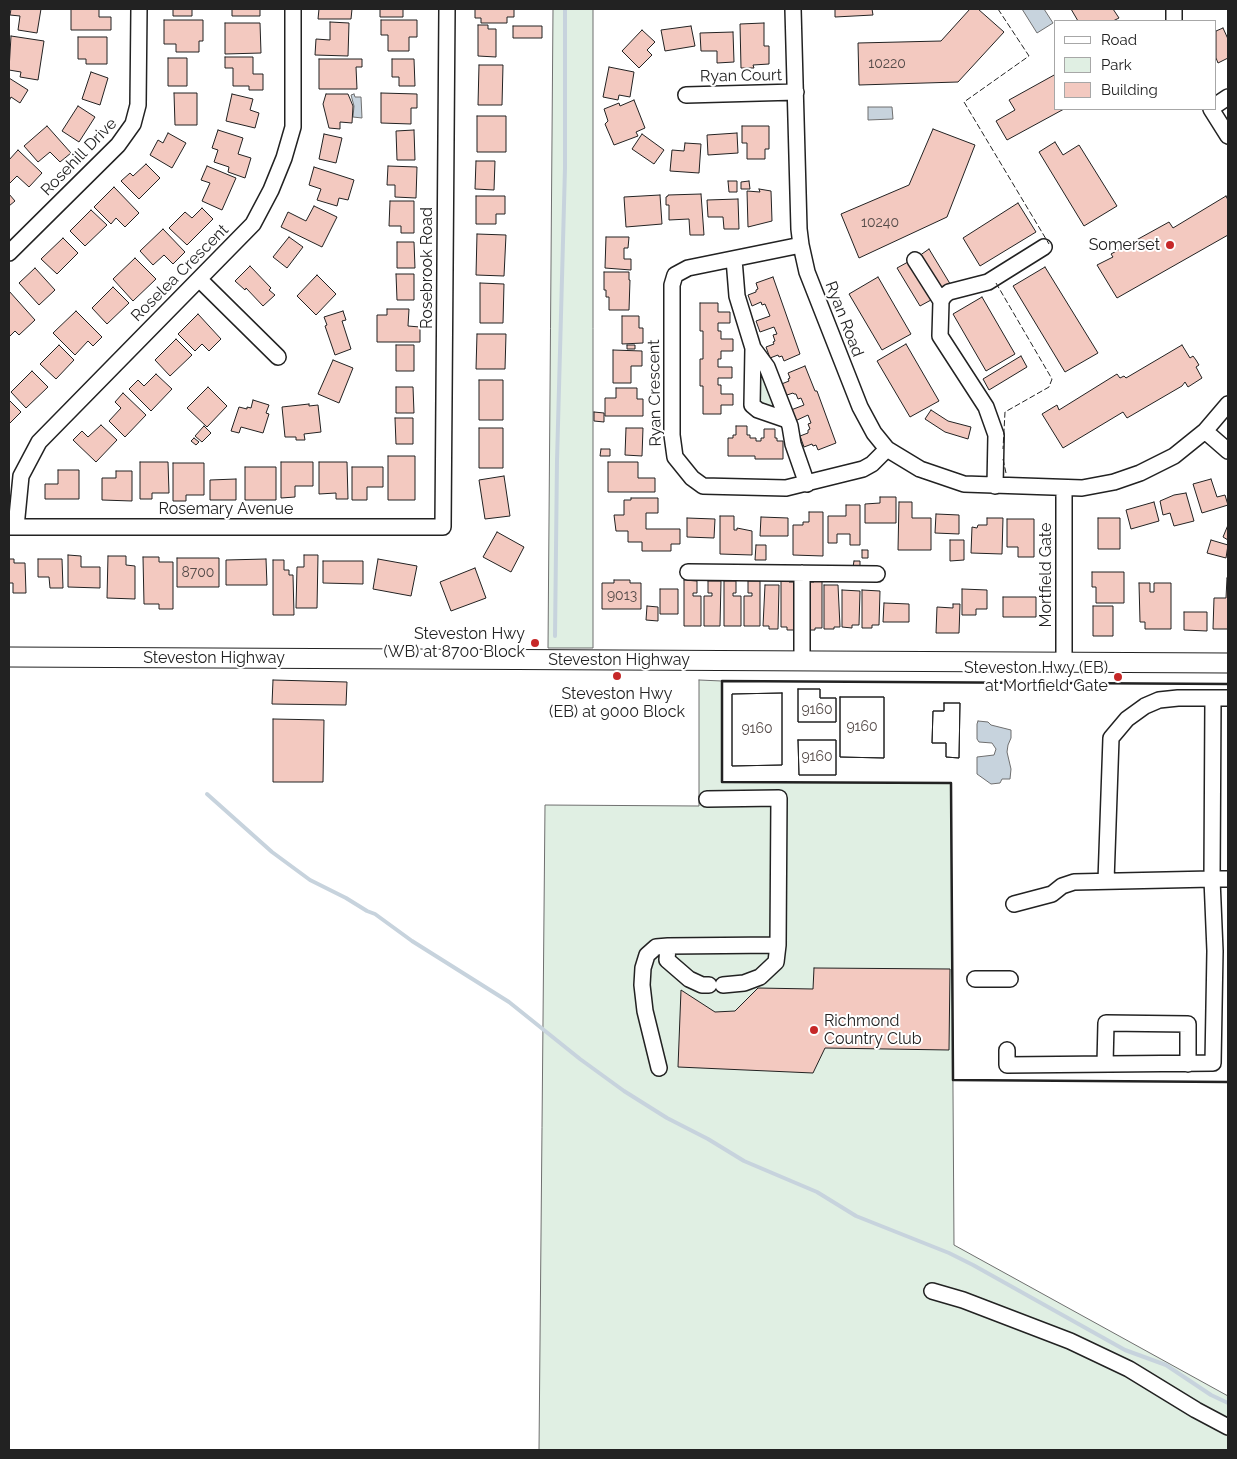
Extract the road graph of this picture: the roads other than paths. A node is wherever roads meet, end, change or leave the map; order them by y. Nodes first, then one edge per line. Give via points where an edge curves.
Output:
1 (138, 9) edge
2 (293, 9) edge
3 (447, 9) edge
4 (793, 9) edge
5 (796, 92) junction
6 (686, 95) dead end
7 (1228, 97) edge
8 (1217, 103) edge
9 (1212, 110) edge
10 (1228, 134) edge
11 (801, 245) junction
12 (1044, 247) dead end
13 (9, 253) edge
14 (734, 259) junction
15 (915, 260) dead end
16 (199, 279) junction
17 (941, 301) junction
18 (753, 348) junction
19 (278, 357) dead end
20 (1228, 404) edge
21 (787, 420) junction
22 (1205, 432) junction
23 (887, 449) junction
24 (1228, 451) edge
25 (807, 484) junction
26 (995, 486) junction
27 (1064, 488) junction
28 (12, 527) edge
29 (442, 527) joint
30 (688, 572) dead end
31 (802, 573) junction
32 (877, 574) dead end
33 (9, 656) edge
34 (802, 660) junction
35 (1064, 662) junction
36 (1228, 663) edge
37 (1221, 698) edge
38 (707, 799) dead end
39 (1212, 879) junction
40 (1228, 879) edge
41 (1106, 881) junction
42 (1014, 904) dead end
43 (778, 945) junction
44 (668, 946) junction
45 (975, 979) dead end
46 (1010, 979) dead end
47 (1008, 1050) dead end
48 (1221, 1056) edge
49 (1105, 1064) junction
50 (1188, 1064) junction
51 (659, 1068) dead end
52 (932, 1291) dead end
53 (1228, 1426) edge

1 - 13 street, Rosehill Drive via 138,105 133,124 118,145
2 - 16 street, Roselea Crescent via 293,127 284,158 253,224
3 - 29 street, Rosebrook Road
4 - 5 street, Ryan Road
5 - 6 street, Ryan Court
5 - 11 street, Ryan Road
7 - 8 street
9 - 10 street
11 - 14 street, Ryan Crescent
11 - 23 street, Ryan Road via 807,272 860,407
12 - 17 street via 988,282 949,292
14 - 18 street via 737,296
14 - 25 street, Ryan Crescent via 671,270 673,452 678,463 697,482 708,487 786,488
15 - 17 street
16 - 19 street
16 - 28 street, Roselea Crescent via 39,442 21,476
17 - 26 street via 940,336 986,407 996,435
18 - 21 street via 767,367
18 - 21 street via 752,404 758,410
20 - 22 street, Ryan Road
21 - 25 street
22 - 24 street
22 - 27 street, Ryan Road via 1174,456 1140,473 1114,482
23 - 25 street, Ryan Crescent via 863,469
23 - 26 street, Ryan Road via 920,469 940,476 964,484
26 - 27 street, Ryan Road
27 - 35 street, Mortfield Gate
28 - 29 street, Rosemary Avenue
30 - 31 street
31 - 32 street
31 - 34 street
33 - 34 main road, Steveston Highway
34 - 35 main road, Steveston Highway
35 - 36 main road, Steveston Highway
37 - 39 street
37 - 41 street via 1159,700 1127,719 1111,738
38 - 43 street via 779,798
39 - 40 street
39 - 41 street
39 - 48 street
41 - 42 street via 1074,882 1052,894
43 - 44 street
43 - 44 street via 776,962 760,977 744,983 716,985 702,985 689,979 668,960
44 - 51 street via 656,947 647,955 643,968 645,1011
45 - 46 street
47 - 49 street via 1007,1065
48 - 50 street via 1213,1064
49 - 50 street
49 - 50 street via 1106,1023 1188,1024
52 - 53 street via 1070,1341 1129,1369

